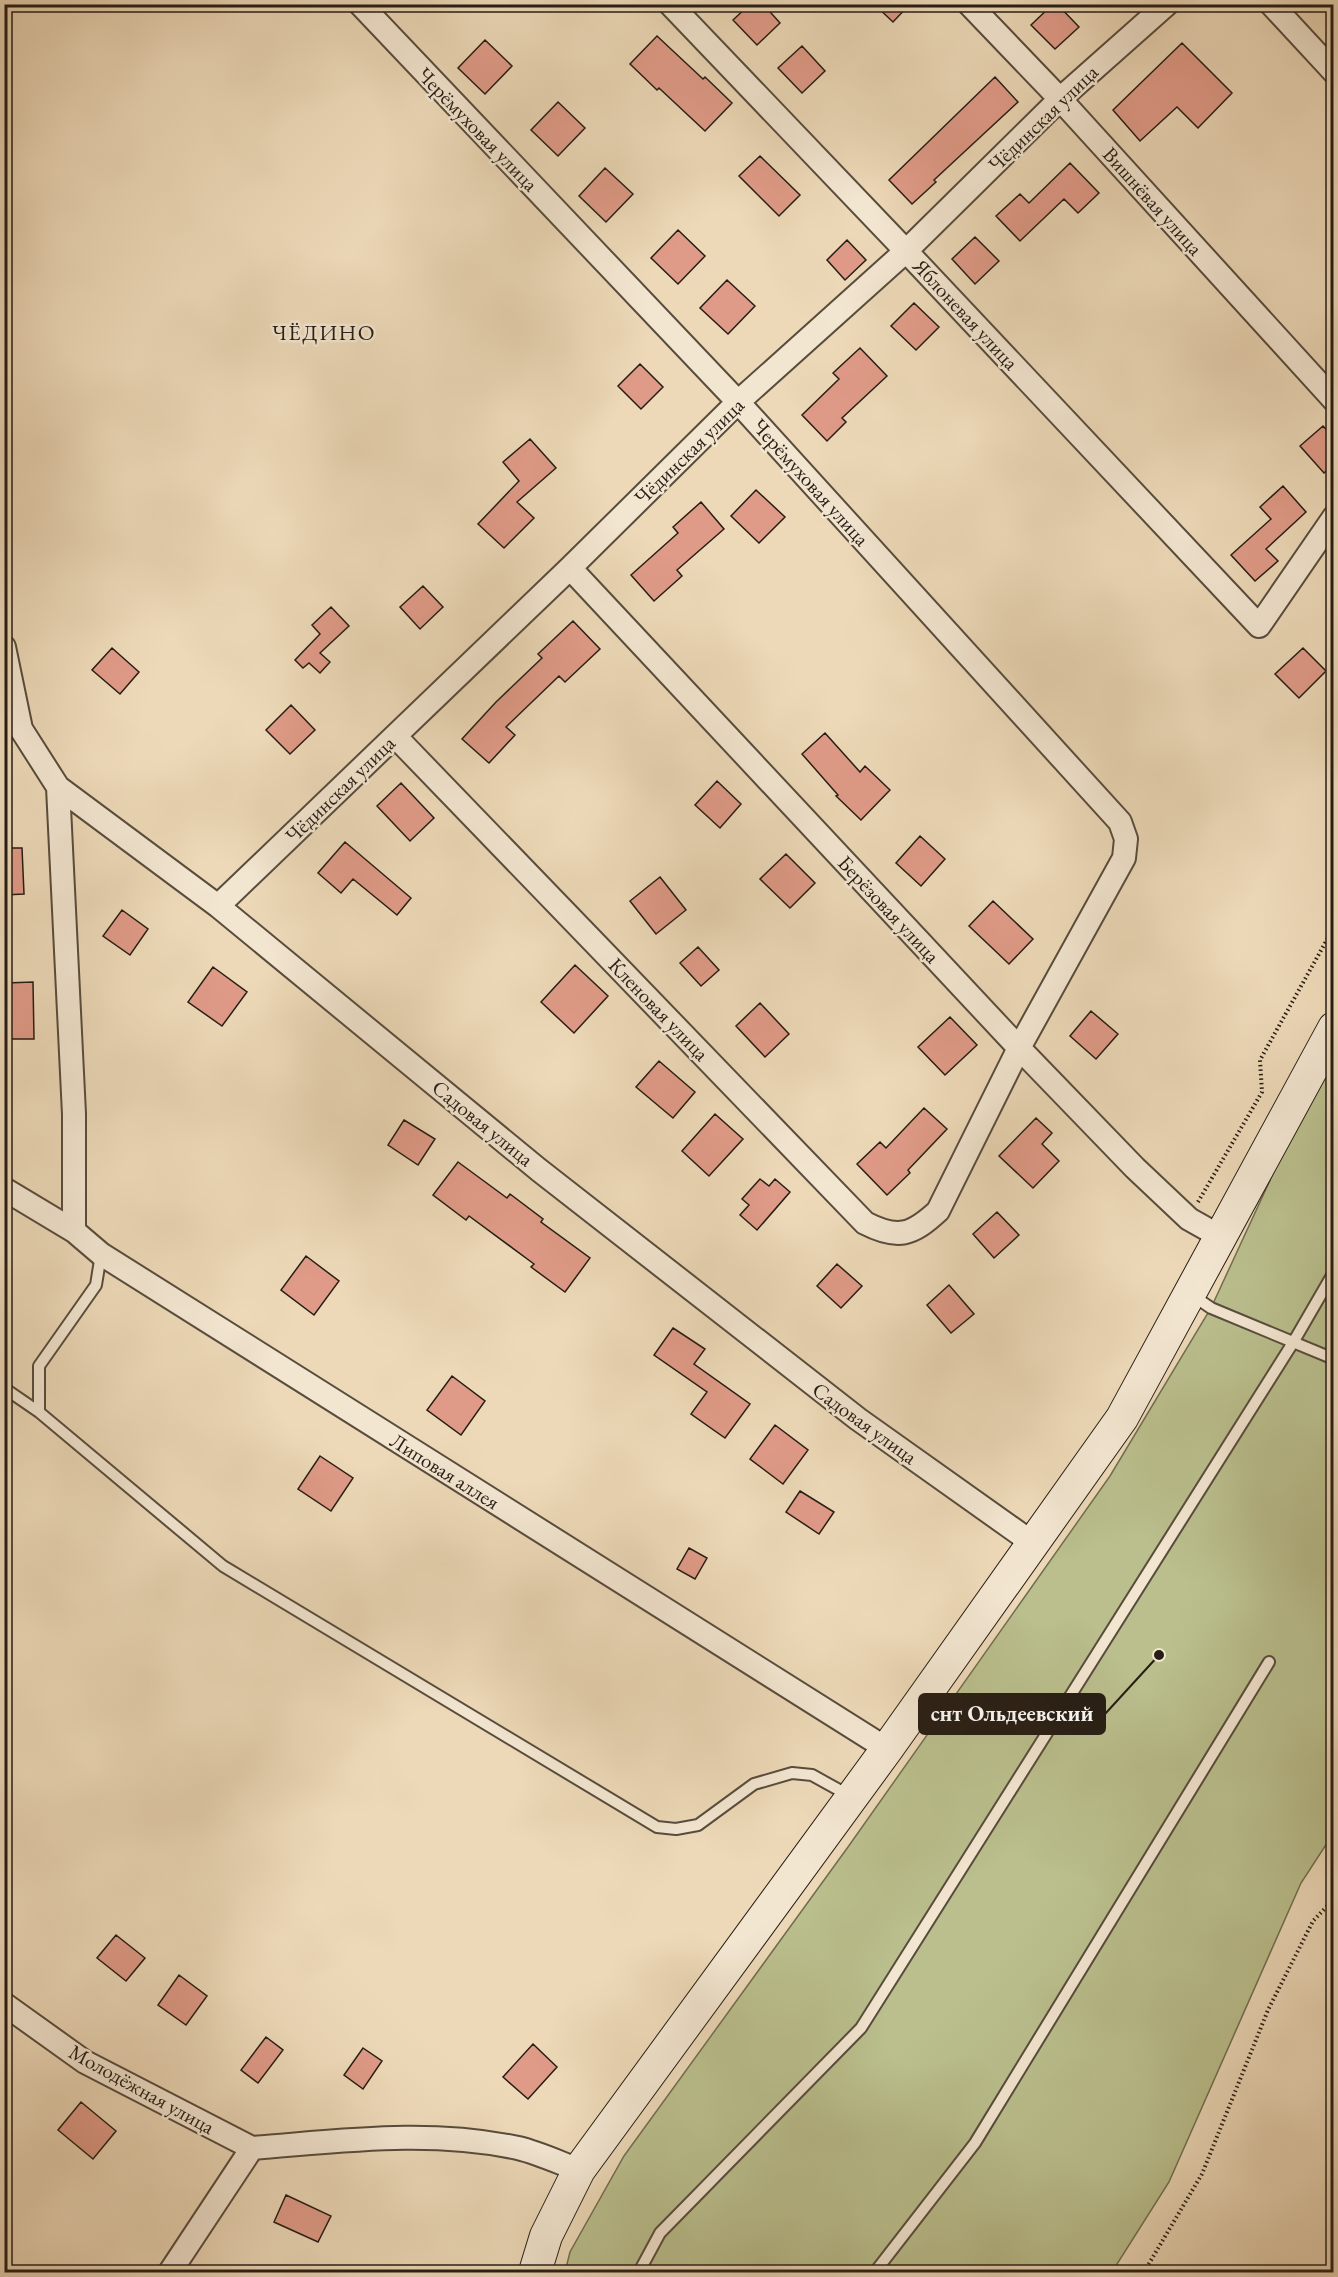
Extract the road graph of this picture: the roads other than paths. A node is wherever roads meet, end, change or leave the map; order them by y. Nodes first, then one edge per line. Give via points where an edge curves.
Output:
1 (360, 4) edge
2 (670, 4) edge
3 (969, 4) edge
4 (1167, 4) edge
5 (1271, 4) edge
6 (1334, 72) edge
7 (1060, 99) junction
8 (906, 251) junction
9 (1334, 400) edge
10 (738, 402) junction
11 (1334, 517) edge
12 (570, 568) junction
13 (4, 647) edge
14 (13, 729) edge
15 (395, 736) junction
16 (58, 787) junction
17 (218, 906) junction
18 (1334, 1028) edge
19 (1019, 1048) junction
20 (4, 1189) edge
21 (75, 1231) junction
22 (1221, 1237) junction
23 (101, 1254) junction
24 (1334, 1272) edge
25 (1191, 1294) junction
26 (1294, 1341) junction
27 (1334, 1359) edge
28 (4, 1388) edge
29 (39, 1412) junction
30 (1035, 1544) junction
31 (1269, 1662) dead end
32 (887, 1749) junction
33 (852, 1797) junction
34 (4, 2004) edge
35 (252, 2148) junction
36 (579, 2170) junction
37 (171, 2272) edge
38 (536, 2272) edge
39 (639, 2272) edge
40 (874, 2272) edge

1 - 10 street, Черёмуховая улица
2 - 8 street, Яблоневая улица
3 - 7 street, Вишнёвая улица
4 - 7 street, Чёдинская улица
5 - 6 street
7 - 8 street, Чёдинская улица
7 - 9 street, Вишнёвая улица
8 - 10 street, Чёдинская улица
8 - 11 street, Яблоневая улица via 1259,626
10 - 12 street, Чёдинская улица
10 - 19 street, Черёмуховая улица via 1120,822 1126,839 1124,858
12 - 15 street, Чёдинская улица
12 - 19 street, Берёзовая улица
13 - 14 street, Садовая улица
14 - 16 street, Садовая улица
15 - 17 street, Чёдинская улица
15 - 19 street, Кленовая улица via 865,1223 881,1231 899,1233 920,1227 938,1211
16 - 17 street, Садовая улица
16 - 21 street via 74,1114
17 - 30 street, Садовая улица via 539,1170 858,1419
18 - 22 street
19 - 22 street, Берёзовая улица via 1189,1219
20 - 21 street, Липовая аллея
21 - 23 street, Липовая аллея
22 - 25 street
23 - 29 lane via 96,1285 39,1366
23 - 32 street, Липовая аллея
24 - 26 lane
25 - 26 lane via 1211,1308
25 - 30 street via 1122,1418
26 - 27 lane
26 - 39 lane via 861,2028 660,2234
28 - 29 lane
29 - 33 lane via 223,1566 657,1827 698,1825 753,1784 792,1773 812,1775
30 - 32 street
31 - 40 lane via 975,2143
32 - 33 street
33 - 36 street
34 - 35 street, Молодёжная улица via 85,2062
35 - 36 street via 400,2137 461,2139 521,2149
35 - 37 street
36 - 38 street via 546,2236

